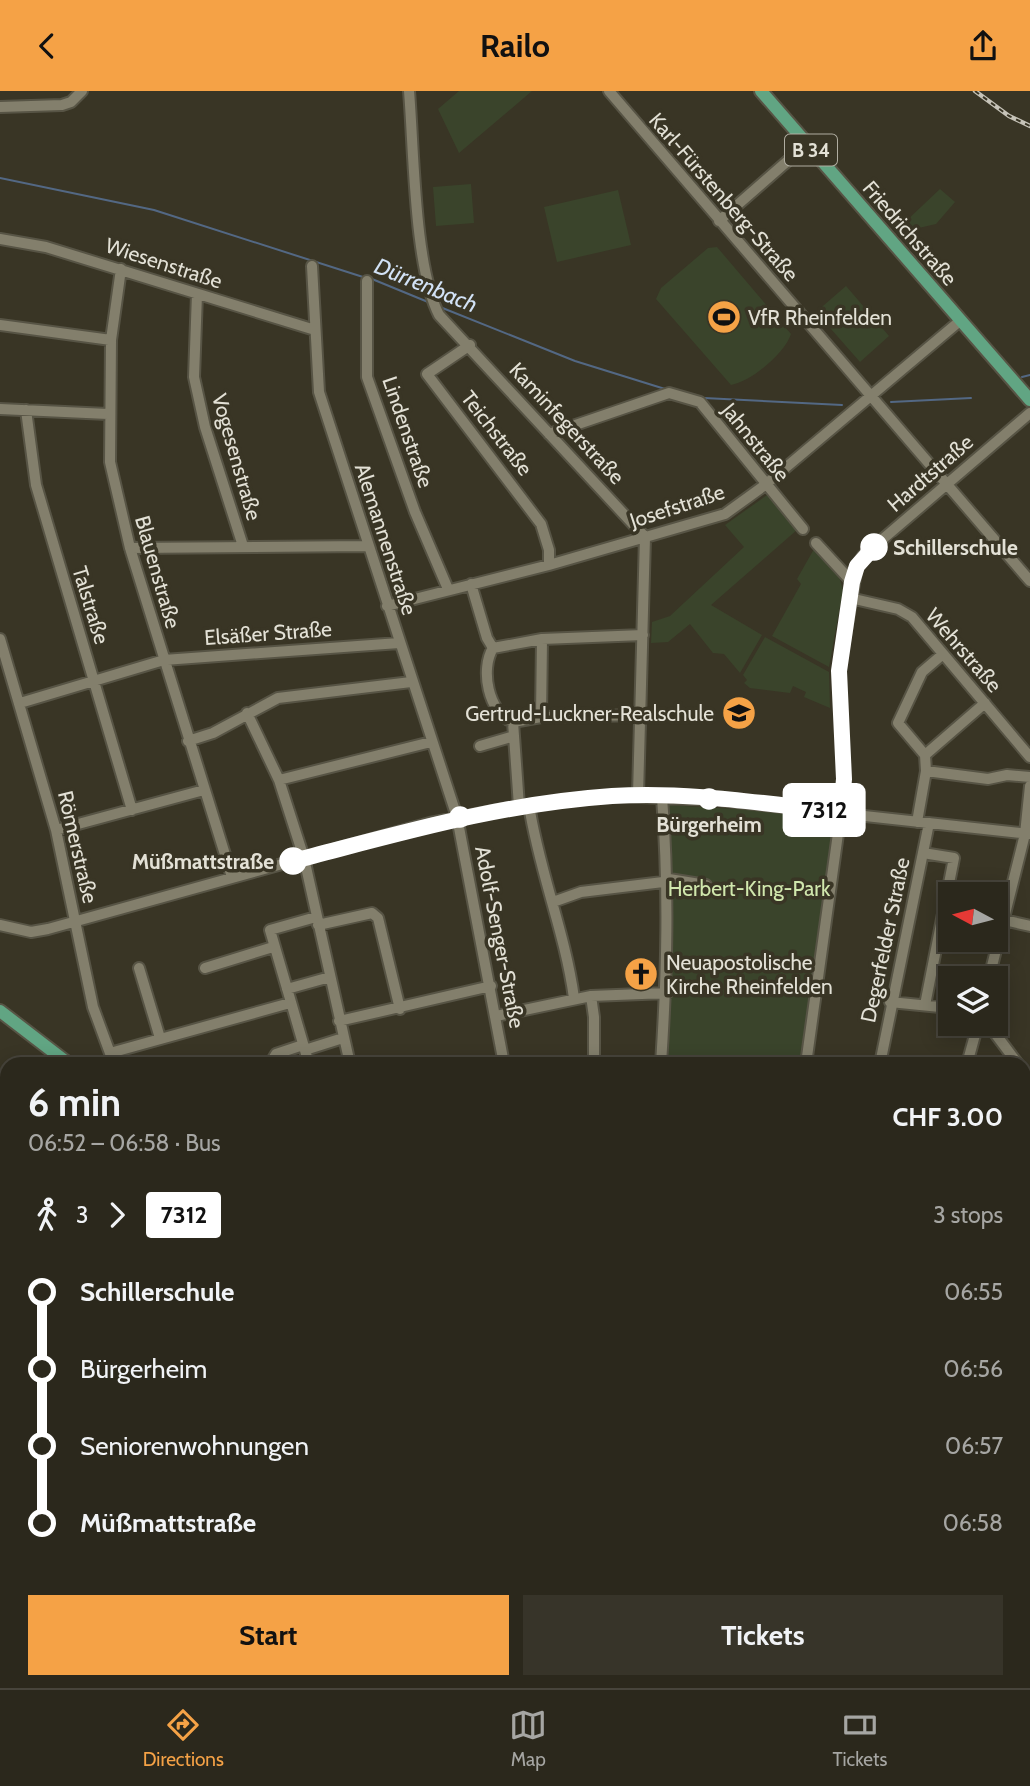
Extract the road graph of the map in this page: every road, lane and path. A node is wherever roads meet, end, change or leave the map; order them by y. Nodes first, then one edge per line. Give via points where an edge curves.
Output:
1 (82, 91) edge
2 (409, 91) edge
3 (608, 91) edge
4 (761, 91) edge
5 (0, 107) edge
6 (807, 144) junction
7 (719, 221) junction
8 (0, 239) edge
9 (312, 266) dead end
10 (121, 269) junction
11 (367, 281) dead end
12 (197, 294) junction
13 (961, 320) junction
14 (0, 325) edge
15 (315, 330) junction
16 (111, 340) junction
17 (470, 345) junction
18 (869, 396) junction
19 (1030, 400) edge
20 (0, 409) edge
21 (26, 410) junction
22 (1030, 413) edge
23 (108, 414) junction
24 (549, 434) junction
25 (948, 482) junction
26 (765, 485) junction
27 (803, 529) dead end
28 (645, 537) junction
29 (816, 543) dead end
30 (243, 546) junction
31 (368, 546) junction
32 (130, 548) junction
33 (549, 565) junction
34 (1030, 581) edge
35 (852, 582) junction
36 (471, 584) junction
37 (448, 589) junction
38 (850, 598) junction
39 (387, 606) junction
40 (643, 635) junction
41 (0, 639) edge
42 (542, 639) junction
43 (399, 643) junction
44 (493, 648) junction
45 (943, 655) junction
46 (164, 660) junction
47 (94, 680) junction
48 (411, 682) junction
49 (20, 703) junction
50 (985, 703) junction
51 (247, 713) junction
52 (640, 715) junction
53 (541, 717) junction
54 (513, 722) junction
55 (514, 736) junction
56 (188, 741) junction
57 (431, 742) junction
58 (480, 746) dead end
59 (925, 755) junction
60 (1030, 757) edge
61 (926, 771) junction
62 (1030, 777) edge
63 (279, 780) junction
64 (1030, 786) edge
65 (204, 790) junction
66 (638, 796) junction
67 (662, 797) junction
68 (524, 806) junction
69 (132, 810) junction
70 (841, 812) junction
71 (457, 817) junction
72 (923, 822) junction
73 (55, 830) junction
74 (1027, 834) edge
75 (923, 853) junction
76 (304, 858) junction
77 (232, 877) junction
78 (669, 879) junction
79 (706, 884) dead end
80 (553, 902) junction
81 (1008, 905) edge
82 (317, 921) junction
83 (1008, 921) edge
84 (74, 922) junction
85 (0, 925) edge
86 (1030, 926) edge
87 (273, 947) junction
88 (139, 968) dead end
89 (205, 968) dead end
90 (330, 977) junction
91 (491, 986) junction
92 (287, 989) junction
93 (667, 993) junction
94 (591, 996) junction
95 (574, 998) junction
96 (890, 1002) junction
97 (290, 1003) junction
98 (925, 1005) junction
99 (938, 1007) edge
100 (400, 1009) junction
101 (0, 1011) edge
102 (496, 1016) junction
103 (339, 1021) junction
104 (975, 1036) edge
105 (997, 1036) edge
106 (160, 1038) junction
107 (343, 1038) junction
108 (304, 1047) junction
109 (60, 1057) edge
110 (111, 1057) edge
111 (117, 1057) edge
112 (274, 1057) edge
113 (307, 1057) edge
114 (348, 1057) edge
115 (503, 1057) edge
116 (594, 1057) edge
117 (662, 1057) edge
118 (807, 1057) edge
119 (881, 1057) edge
120 (969, 1057) edge
121 (1013, 1057) edge

1 - 5 street via 62,105
2 - 17 street, Kaminfegerstraße via 430,298 439,315
3 - 7 street, Karl-Fürstenberg-Straße
4 - 6 main road, Friedrichstraße / B 34
6 - 7 street
6 - 13 main road, Friedrichstraße / B 34
7 - 18 street, Karl-Fürstenberg-Straße
8 - 10 street, Wiesenstraße
9 - 15 street, Alemannenstraße
10 - 12 street, Wiesenstraße
10 - 16 street, Blauenstraße
11 - 37 street, Lindenstraße via 367,377
12 - 15 street, Wiesenstraße
12 - 30 street, Vogesenstraße via 194,377
13 - 18 street, Josefstraße
13 - 19 main road, Friedrichstraße / B 34
14 - 16 street
15 - 31 street, Alemannenstraße via 319,392
16 - 23 street, Blauenstraße
17 - 24 street, Kaminfegerstraße
17 - 33 street, Teichstraße via 426,374 541,524
18 - 25 street, Karl-Fürstenberg-Straße
18 - 26 street, Josefstraße
20 - 21 street
21 - 23 street
21 - 47 street, Talstraße via 36,485
22 - 25 street, Hardtstraße
23 - 32 street, Blauenstraße via 110,462
24 - 26 street, Jahnstraße via 669,393 700,401
24 - 28 street, Kaminfegerstraße
25 - 34 street, Karl-Fürstenberg-Straße
25 - 35 street, Hardtstraße via 863,556
26 - 27 street, Jahnstraße
26 - 28 street, Josefstraße via 715,518
28 - 33 street, Josefstraße
28 - 40 street
29 - 35 street
30 - 31 street
30 - 32 street
31 - 39 street, Alemannenstraße
32 - 46 street, Blauenstraße
33 - 36 street, Josefstraße
35 - 38 street, Hardtstraße
36 - 37 street, Josefstraße
36 - 44 street
37 - 39 street, Josefstraße
38 - 45 street, Wehrstraße via 898,609 912,617
38 - 70 street, Hardtstraße via 838,687 844,779
39 - 43 street, Alemannenstraße
40 - 42 street
40 - 52 street
41 - 49 street, Römerstraße
42 - 44 street
42 - 53 street
43 - 46 street, Elsäßer Straße
43 - 48 street, Alemannenstraße
44 - 54 street via 486,663 492,698 504,718
45 - 50 street, Wehrstraße
45 - 59 street via 922,672 898,723
46 - 47 street, Elsäßer Straße
46 - 56 street, Blauenstraße
47 - 49 street, Elsäßer Straße
47 - 69 street, Talstraße
48 - 51 street via 296,694 263,703
48 - 57 street, Alemannenstraße
49 - 73 street, Römerstraße
50 - 59 street
50 - 60 street, Wehrstraße
51 - 56 street
51 - 63 street
52 - 53 street
52 - 66 street
53 - 54 street
54 - 55 street
55 - 58 street
55 - 68 street
56 - 65 street, Blauenstraße
57 - 63 street
57 - 71 street, Alemannenstraße
59 - 61 street, Degerfelder Straße
61 - 62 street via 988,779
61 - 72 street, Degerfelder Straße
63 - 76 street
64 - 74 street
65 - 69 street
65 - 77 street, Blauenstraße
66 - 67 street
66 - 68 street
67 - 70 street
67 - 78 street
68 - 71 street
68 - 80 street
69 - 73 street
70 - 72 street
70 - 118 street, Hardtstraße
71 - 76 street
71 - 91 street, Adolf-Senger-Straße
72 - 74 street
72 - 75 street, Degerfelder Straße
73 - 84 street, Römerstraße
74 - 81 street
75 - 96 street, Degerfelder Straße
75 - 98 street via 954,857
76 - 77 street
76 - 82 street
77 - 84 street
78 - 79 street
78 - 80 street via 581,892
78 - 93 street
80 - 95 street via 569,957
82 - 87 street via 270,929
82 - 90 street
82 - 100 street via 372,913 378,918
83 - 86 street
84 - 85 street via 31,932
84 - 110 street, Römerstraße via 93,1007
87 - 89 street
87 - 92 street
88 - 106 street
90 - 92 street
90 - 103 street
91 - 100 street
91 - 102 street, Adolf-Senger-Straße
92 - 97 street
93 - 94 street
93 - 117 street
94 - 95 street
94 - 116 street
95 - 102 street
96 - 98 street
96 - 119 street, Degerfelder Straße
97 - 106 street
97 - 108 street
98 - 99 street
100 - 103 street
101 - 109 main road
102 - 115 street, Adolf-Senger-Straße
103 - 107 street
104 - 120 street
105 - 121 street
106 - 111 street
107 - 108 street
107 - 114 street
108 - 112 street
108 - 113 street

